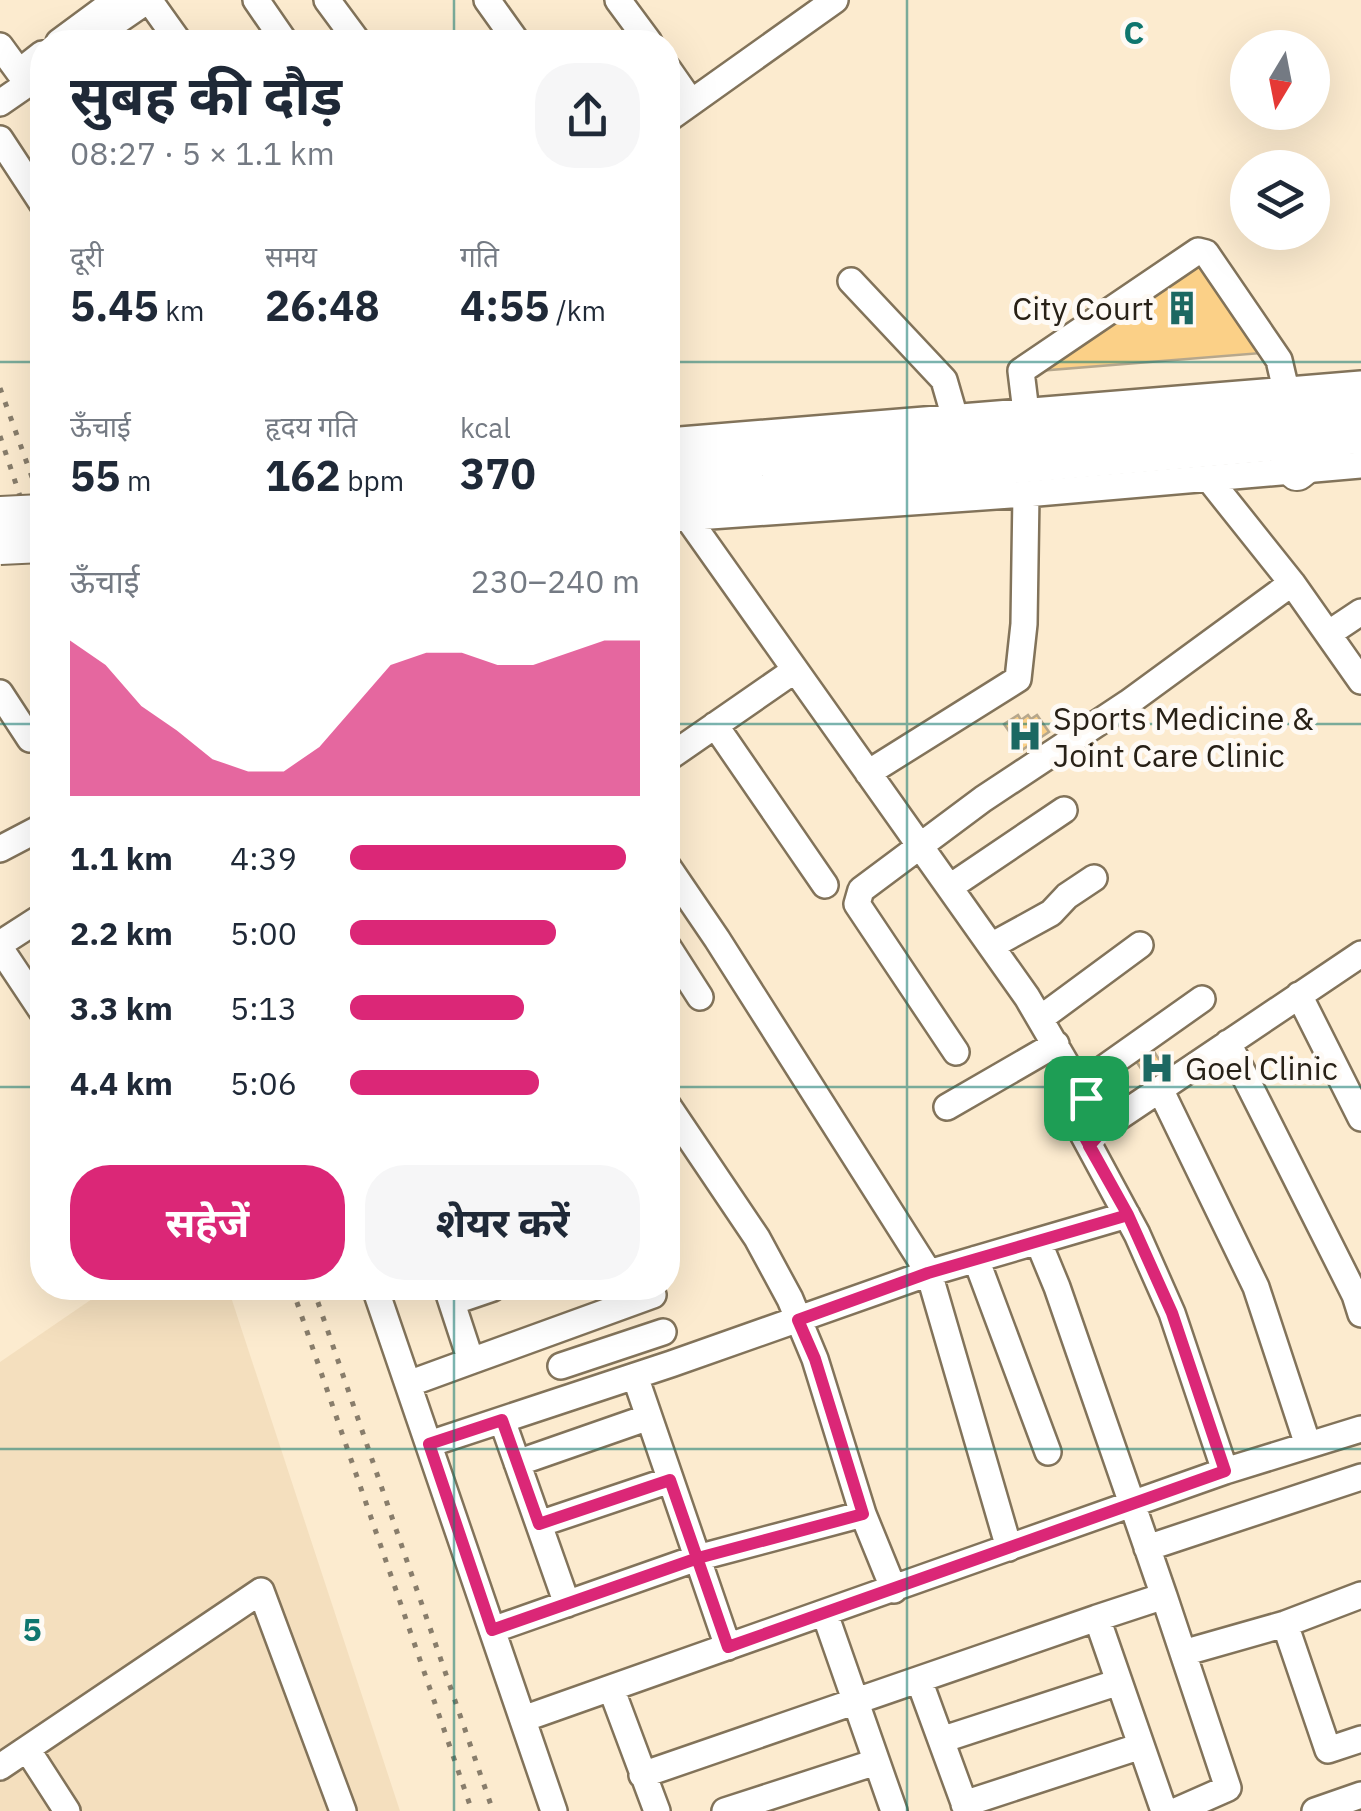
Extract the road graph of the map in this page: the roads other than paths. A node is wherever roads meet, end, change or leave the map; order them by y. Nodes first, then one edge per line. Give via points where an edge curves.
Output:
1 (116, 0) edge
2 (148, 0) edge
3 (256, 0) edge
4 (327, 0) edge
5 (487, 0) edge
6 (618, 0) edge
7 (835, 0) edge
8 (75, 30) edge
9 (104, 30) edge
10 (170, 30) edge
11 (277, 30) edge
12 (349, 30) edge
13 (508, 30) edge
14 (639, 30) edge
15 (0, 46) edge
16 (21, 78) edge
17 (680, 86) edge
18 (691, 102) junction
19 (0, 104) edge
20 (680, 110) edge
21 (0, 140) edge
22 (30, 184) edge
23 (851, 280) dead end
24 (1361, 384) edge
25 (1286, 390) junction
26 (1026, 412) junction
27 (955, 418) junction
28 (1356, 435) edge
29 (680, 440) edge
30 (1205, 448) junction
31 (680, 465) edge
32 (1296, 471) joint
33 (1026, 494) junction
34 (680, 509) edge
35 (680, 510) edge
36 (30, 515) edge
37 (0, 516) edge
38 (680, 518) edge
39 (30, 543) edge
40 (0, 545) edge
41 (1292, 584) junction
42 (1361, 612) edge
43 (1328, 634) junction
44 (795, 670) junction
45 (1361, 682) edge
46 (0, 693) edge
47 (716, 725) junction
48 (30, 738) dead end
49 (680, 750) edge
50 (868, 773) junction
51 (1064, 810) dead end
52 (30, 833) edge
53 (922, 847) junction
54 (0, 849) edge
55 (1094, 878) dead end
56 (680, 885) edge
57 (825, 885) dead end
58 (950, 887) junction
59 (30, 925) edge
60 (1140, 945) dead end
61 (0, 946) edge
62 (991, 946) junction
63 (1361, 954) edge
64 (680, 966) edge
65 (30, 992) edge
66 (1299, 995) junction
67 (700, 997) dead end
68 (1202, 998) dead end
69 (1040, 1018) junction
70 (1228, 1043) junction
71 (1056, 1044) junction
72 (956, 1052) dead end
73 (1160, 1089) junction
74 (1083, 1092) junction
75 (948, 1107) dead end
76 (1361, 1118) edge
77 (1110, 1122) junction
78 (680, 1124) edge
79 (1089, 1146) junction
80 (1128, 1215) junction
81 (1038, 1242) junction
82 (976, 1259) junction
83 (928, 1273) junction
84 (380, 1300) edge
85 (452, 1300) edge
86 (630, 1300) edge
87 (654, 1300) edge
88 (1361, 1314) edge
89 (798, 1320) junction
90 (663, 1332) junction
91 (539, 1338) junction
92 (471, 1362) junction
93 (671, 1364) junction
94 (561, 1366) dead end
95 (635, 1376) junction
96 (408, 1384) junction
97 (559, 1401) junction
98 (649, 1417) junction
99 (502, 1420) junction
100 (1361, 1428) edge
101 (429, 1444) junction
102 (1308, 1445) junction
103 (1048, 1452) dead end
104 (517, 1462) junction
105 (1225, 1471) junction
106 (1361, 1477) edge
107 (670, 1480) junction
108 (1131, 1504) junction
109 (863, 1514) junction
110 (539, 1524) junction
111 (1009, 1548) junction
112 (1147, 1548) junction
113 (698, 1558) junction
114 (894, 1590) junction
115 (1361, 1595) edge
116 (1164, 1596) junction
117 (567, 1604) junction
118 (824, 1614) junction
119 (1097, 1618) junction
120 (1285, 1624) junction
121 (492, 1630) junction
122 (728, 1647) junction
123 (1183, 1653) junction
124 (919, 1680) junction
125 (1120, 1682) junction
126 (611, 1688) junction
127 (856, 1702) junction
128 (522, 1718) junction
129 (941, 1740) junction
130 (1361, 1740) edge
131 (1142, 1746) junction
132 (27, 1749) junction
133 (876, 1762) junction
134 (0, 1767) edge
135 (642, 1775) junction
136 (1361, 1795) edge
137 (966, 1807) edge
138 (67, 1811) edge
139 (343, 1811) edge
140 (554, 1811) edge
141 (657, 1811) edge
142 (725, 1811) edge
143 (894, 1811) edge
144 (1164, 1811) edge
145 (1176, 1811) edge
146 (1315, 1811) edge

1 - 8 street
2 - 9 street
2 - 10 street
3 - 11 street
4 - 12 street
5 - 13 street
6 - 14 street
7 - 18 street
15 - 16 street
16 - 19 street
17 - 18 street
18 - 20 street
21 - 22 street
23 - 27 street via 944,380
24 - 25 street
25 - 26 street
25 - 26 street via 1278,360 1198,250 1020,371
26 - 27 street
27 - 29 street
28 - 30 highway
28 - 32 highway
30 - 31 highway
30 - 32 street
30 - 33 street
30 - 34 highway
30 - 41 street
33 - 35 street
33 - 50 street via 1018,678
36 - 37 highway, bridge
38 - 44 street
39 - 40 highway, bridge
41 - 43 street
41 - 53 street
42 - 43 street
43 - 45 street
44 - 47 street
44 - 50 street
46 - 48 street
47 - 49 street
47 - 57 street
50 - 53 street
51 - 58 street
52 - 54 street
53 - 58 street
53 - 72 street via 861,890 857,904
55 - 62 street
56 - 83 street
58 - 62 street
59 - 61 street
60 - 69 street
61 - 65 street
62 - 69 street
63 - 66 street
64 - 67 street
66 - 70 street
66 - 76 street
68 - 74 street
69 - 71 street
70 - 73 street
70 - 88 street
71 - 74 street
71 - 75 street
73 - 77 street
73 - 102 street via 1256,1287
74 - 77 street
74 - 79 street
77 - 79 street
78 - 89 street via 757,1238
79 - 80 street
80 - 81 street
80 - 105 street via 1172,1313
81 - 82 street
81 - 108 street
82 - 83 street
82 - 103 street
83 - 89 street
83 - 111 street
84 - 96 street
85 - 92 street
86 - 91 street
87 - 90 street
89 - 93 street
89 - 109 street
90 - 93 street
90 - 94 street
91 - 92 street
91 - 97 street
92 - 96 street
93 - 95 street
95 - 97 street
95 - 98 street
96 - 101 street
97 - 99 street
98 - 104 street
98 - 107 street
99 - 101 street
99 - 104 street
100 - 102 street
101 - 121 street
102 - 105 street
104 - 110 street
105 - 108 street
106 - 112 street
107 - 110 street
107 - 113 street
108 - 111 street
108 - 112 street
109 - 113 street
109 - 114 street
110 - 117 street
111 - 114 street
112 - 116 street
113 - 117 street
113 - 122 street
114 - 118 street
115 - 120 street
116 - 119 street
116 - 123 street
117 - 121 street
118 - 122 street
118 - 127 street
119 - 124 street
119 - 125 street
120 - 123 street
120 - 130 street via 1328,1750
121 - 128 street
122 - 126 street
123 - 145 street via 1228,1788
124 - 127 street
124 - 129 street
125 - 129 street
125 - 131 street
126 - 128 street
126 - 135 street
127 - 133 street
127 - 135 street
128 - 140 street
129 - 137 street
131 - 137 street
131 - 144 street
132 - 134 street
132 - 138 street
132 - 139 street via 261,1591
133 - 142 street
133 - 143 street
135 - 141 street
136 - 146 street

